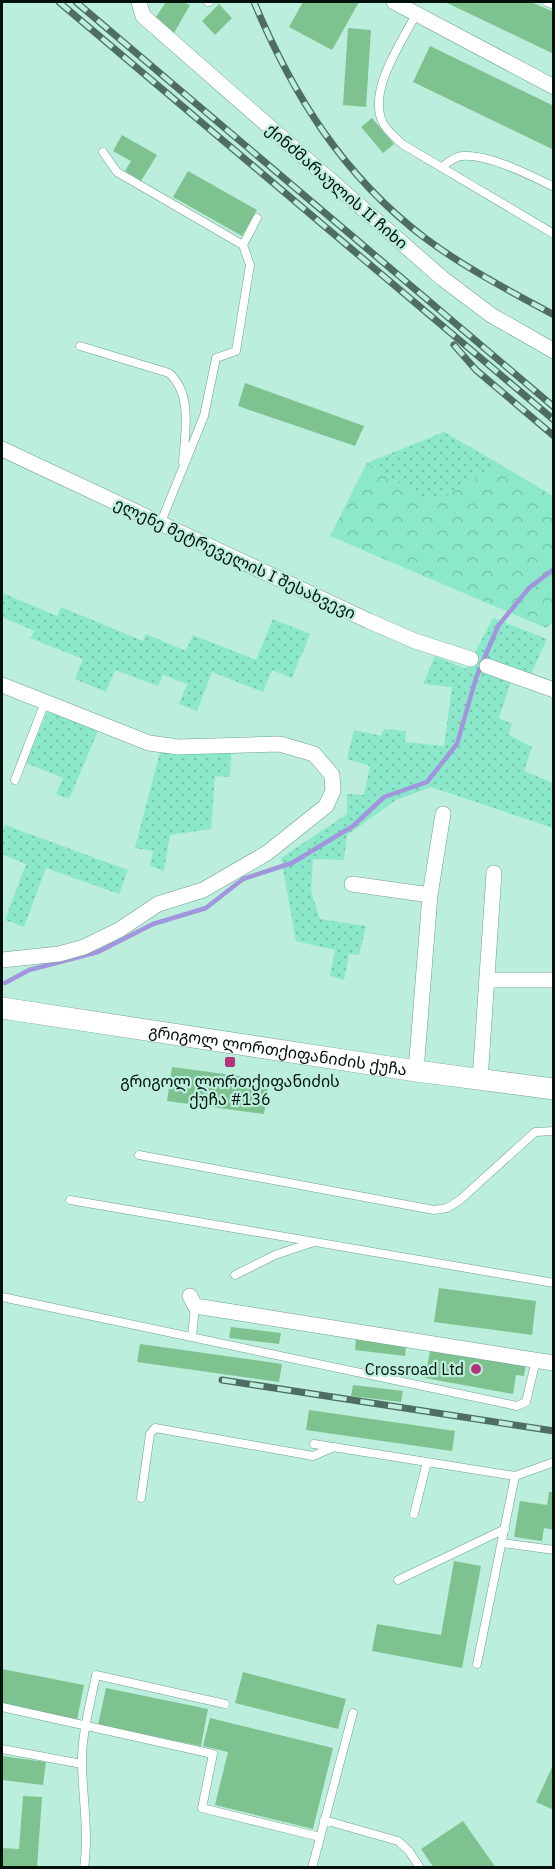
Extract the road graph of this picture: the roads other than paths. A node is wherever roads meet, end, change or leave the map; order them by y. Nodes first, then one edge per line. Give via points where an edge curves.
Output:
1 (138, 2) edge
2 (394, 2) edge
3 (548, 2) edge
4 (554, 4) edge
5 (416, 14) junction
6 (554, 87) edge
7 (103, 152) dead end
8 (441, 167) junction
9 (554, 187) edge
10 (257, 218) dead end
11 (554, 234) edge
12 (243, 245) junction
13 (80, 346) dead end
14 (554, 351) edge
15 (2, 449) edge
16 (183, 470) junction
17 (161, 522) junction
18 (471, 659) dead end
19 (487, 666) dead end
20 (2, 685) edge
21 (554, 690) edge
22 (45, 702) junction
23 (15, 780) dead end
24 (444, 814) dead end
25 (494, 873) dead end
26 (352, 884) dead end
27 (430, 895) junction
28 (2, 960) edge
29 (489, 980) junction
30 (554, 980) edge
31 (2, 1008) edge
32 (416, 1071) junction
33 (480, 1080) junction
34 (554, 1089) edge
35 (554, 1131) edge
36 (140, 1155) dead end
37 (70, 1200) dead end
38 (315, 1242) junction
39 (235, 1275) dead end
40 (554, 1283) edge
41 (2, 1297) edge
42 (193, 1301) joint
43 (192, 1337) junction
44 (536, 1360) junction
45 (553, 1362) edge
46 (314, 1444) dead end
47 (334, 1447) junction
48 (427, 1462) junction
49 (554, 1462) edge
50 (515, 1476) junction
51 (141, 1497) dead end
52 (414, 1514) dead end
53 (505, 1529) junction
54 (502, 1543) junction
55 (554, 1550) edge
56 (398, 1580) dead end
57 (477, 1664) dead end
58 (225, 1704) dead end
59 (2, 1707) edge
60 (353, 1713) dead end
61 (85, 1726) junction
62 (2, 1749) edge
63 (82, 1764) junction
64 (324, 1820) junction
65 (320, 1837) junction
66 (84, 1868) edge
67 (312, 1868) edge
68 (420, 1868) edge

1 - 14 street, ქინძმარაულის II ჩიხი via 144,16 442,278 491,315
2 - 5 street
3 - 4 lane
5 - 6 street
5 - 8 lane via 379,89 377,108 384,126 402,144
7 - 12 lane via 117,172
8 - 9 lane via 460,156 476,158 522,171
8 - 11 lane
10 - 12 lane
12 - 16 lane via 250,265 236,351 216,358 204,416
13 - 16 lane via 169,373 179,382 185,401
15 - 17 street, ელენე მეტრეველის I შესახვევი
16 - 17 lane
17 - 18 street, ელენე მეტრეველის I შესახვევი via 369,621
19 - 21 street
20 - 22 street
22 - 23 lane
22 - 28 street via 149,743 178,747 280,744 314,754 332,775 333,791 327,806 267,853 203,890 158,904 84,947
24 - 27 street
25 - 29 street
26 - 27 street
27 - 32 street
29 - 30 street
29 - 33 street
31 - 32 street, გრიგოლ ლორთქიფანიძის ქუჩა
32 - 33 street, გრიგოლ ლორთქიფანიძის ქუჩა
33 - 34 street, გრიგოლ ლორთქიფანიძის ქუჩა
35 - 36 lane via 536,1132 460,1200 435,1210
37 - 38 lane
38 - 39 lane
38 - 40 lane
41 - 43 lane
42 - 43 lane
42 - 44 street
43 - 44 lane via 517,1406 530,1395
44 - 45 street
46 - 47 lane
47 - 48 lane
47 - 51 lane via 313,1456 155,1428 150,1434
48 - 50 lane
48 - 52 lane
49 - 50 lane
50 - 53 lane
53 - 54 lane
53 - 56 lane
54 - 55 lane
54 - 57 lane
58 - 61 lane via 96,1675
59 - 61 lane
60 - 64 lane
61 - 63 lane
61 - 65 lane via 213,1754 202,1808
62 - 63 lane
63 - 66 lane via 87,1851
64 - 65 lane
64 - 68 lane via 398,1842
65 - 67 lane

